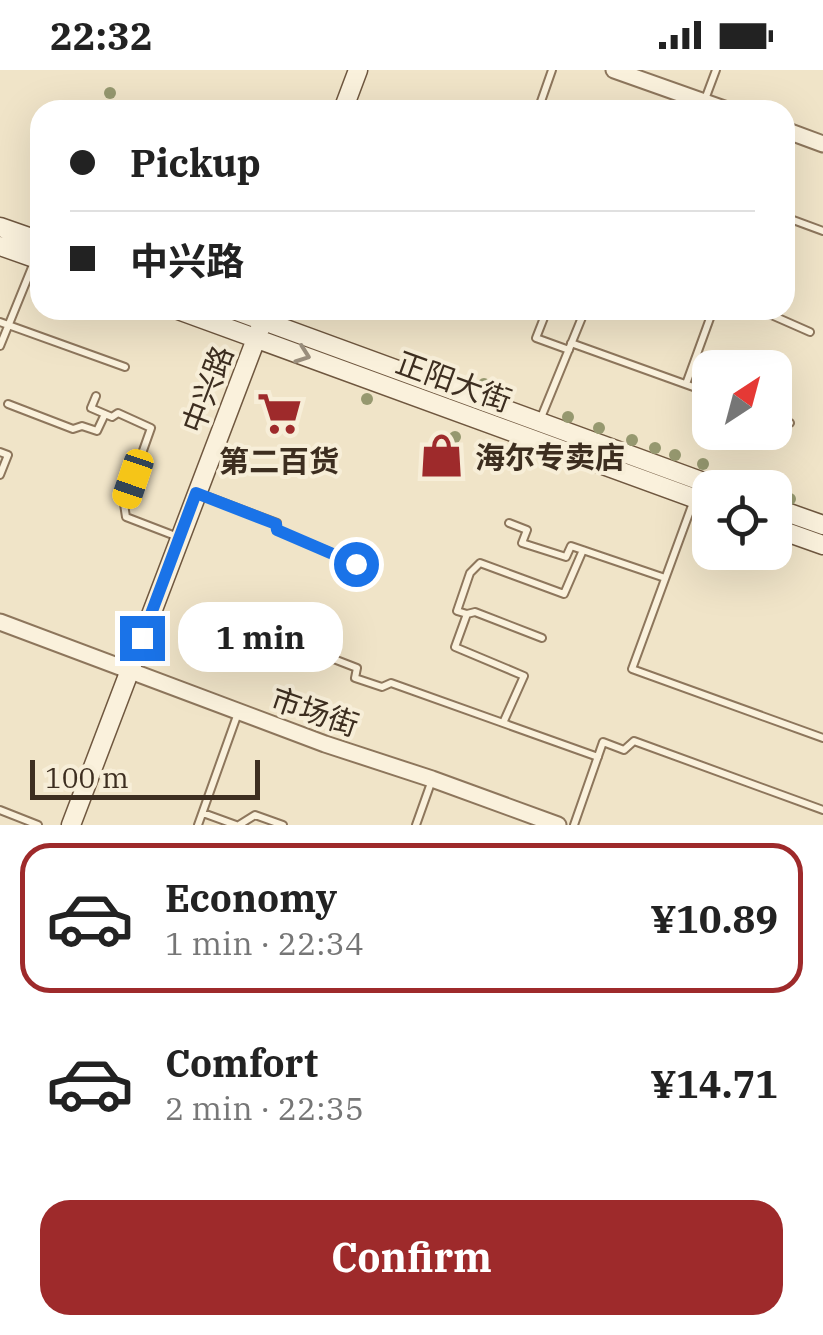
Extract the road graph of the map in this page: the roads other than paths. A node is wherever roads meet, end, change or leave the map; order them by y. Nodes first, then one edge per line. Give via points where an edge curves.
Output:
1 (358, 70) edge
2 (552, 70) edge
3 (614, 70) edge
4 (716, 70) edge
5 (347, 100) edge
6 (542, 100) edge
7 (698, 100) edge
8 (705, 100) edge
9 (795, 134) edge
10 (823, 144) edge
11 (795, 221) edge
12 (0, 227) edge
13 (823, 231) edge
14 (0, 246) edge
15 (30, 247) edge
16 (30, 251) edge
17 (30, 271) edge
18 (543, 320) edge
19 (581, 320) edge
20 (709, 320) edge
21 (783, 320) edge
22 (263, 323) edge
23 (4, 324) edge
24 (810, 332) dead end
25 (0, 346) edge
26 (570, 347) junction
27 (125, 367) dead end
28 (686, 384) junction
29 (692, 386) edge
30 (96, 396) dead end
31 (8, 404) dead end
32 (105, 414) junction
33 (540, 422) junction
34 (0, 452) edge
35 (0, 475) edge
36 (692, 478) edge
37 (196, 493) junction
38 (692, 498) edge
39 (792, 514) edge
40 (509, 523) dead end
41 (692, 523) edge
42 (823, 525) edge
43 (792, 534) edge
44 (180, 537) junction
45 (823, 545) edge
46 (583, 550) junction
47 (356, 564) dead end
48 (665, 578) junction
49 (466, 614) junction
50 (0, 622) edge
51 (542, 638) dead end
52 (313, 651) dead end
53 (130, 672) junction
54 (238, 712) junction
55 (503, 723) junction
56 (823, 738) edge
57 (598, 757) junction
58 (432, 778) junction
59 (0, 810) edge
60 (823, 810) edge
61 (202, 813) junction
62 (38, 825) edge
63 (71, 825) edge
64 (198, 825) edge
65 (238, 825) edge
66 (283, 825) edge
67 (416, 825) edge
68 (558, 825) edge
69 (574, 825) edge

1 - 5 main road
2 - 6 lane
3 - 7 street
4 - 8 lane
9 - 10 street
11 - 13 lane
12 - 15 main road
14 - 16 main road
17 - 23 lane
18 - 26 lane via 536,338
19 - 26 lane
20 - 28 lane
21 - 24 lane
22 - 33 main road, 正阳大街
22 - 37 main road, 中兴路
22 -> 38 main road, 正阳大街
23 - 25 lane
23 - 27 lane
26 - 28 lane
26 - 33 lane
28 - 29 lane
30 - 32 lane via 91,408
31 - 32 lane via 73,430 97,431
32 - 44 lane via 118,412 152,428 124,504 126,517
33 - 36 main road, 正阳大街
34 - 35 lane via 8,455
37 - 44 main road, 中兴路
37 - 47 lane
39 - 42 main road
40 - 46 lane via 527,530 522,543 566,557 571,546
41 - 48 lane
43 - 45 main road
44 - 53 main road, 中兴路
46 - 48 lane
46 - 49 lane via 564,594 480,564 457,610
48 - 56 lane via 632,670
49 - 51 lane
49 - 55 lane via 457,650 524,676
50 - 53 street, 市场街
52 - 55 lane via 357,668 355,678 382,688 391,683
53 - 54 street, 市场街
53 - 63 main road, 中兴路
54 - 58 street, 市场街
54 - 61 lane
55 - 57 lane
57 - 60 lane via 603,742 624,750 634,741
57 - 69 lane
58 - 67 lane
58 - 68 street, 市场街
59 - 62 lane
61 - 64 lane
61 - 65 lane
65 - 66 lane via 255,815

